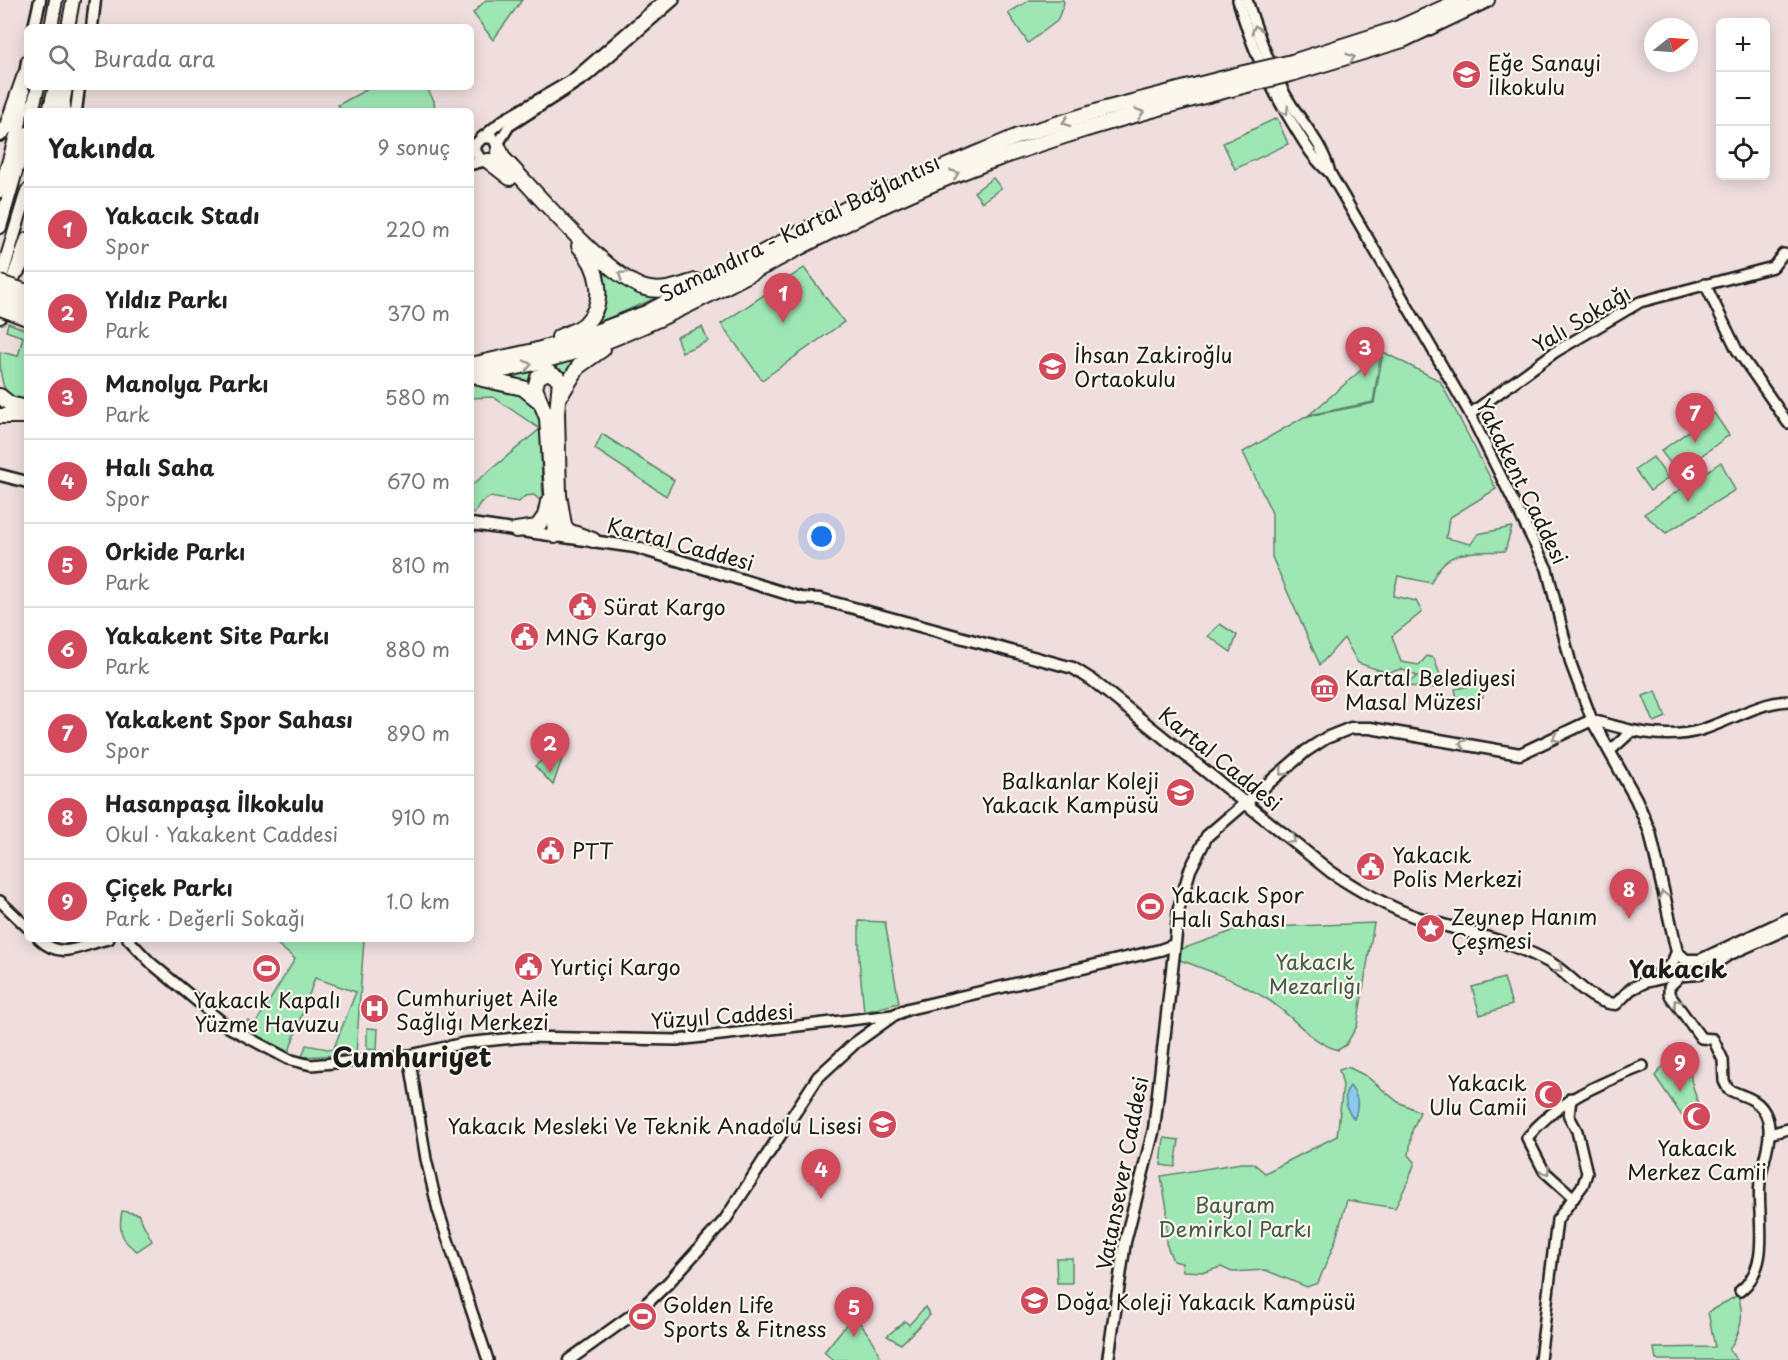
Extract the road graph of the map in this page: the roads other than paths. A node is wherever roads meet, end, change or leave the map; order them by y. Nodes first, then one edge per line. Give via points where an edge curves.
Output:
1 (40, 0) edge
2 (56, 0) edge
3 (73, 0) edge
4 (78, 0) edge
5 (96, 0) edge
6 (664, 0) edge
7 (674, 0) edge
8 (1238, 0) edge
9 (1247, 0) edge
10 (1461, 0) edge
11 (1486, 0) edge
12 (35, 24) edge
13 (52, 24) edge
14 (69, 24) edge
15 (75, 24) edge
16 (92, 24) edge
17 (1293, 68) junction
18 (24, 74) edge
19 (1245, 79) junction
20 (24, 86) edge
21 (37, 90) edge
22 (54, 90) edge
23 (66, 90) edge
24 (77, 90) edge
25 (33, 108) edge
26 (50, 108) edge
27 (66, 108) edge
28 (67, 108) edge
29 (0, 134) edge
30 (24, 143) edge
31 (477, 143) edge
32 (499, 146) junction
33 (480, 162) edge
34 (1330, 173) junction
35 (0, 190) edge
36 (24, 201) edge
37 (848, 208) junction
38 (0, 227) edge
39 (801, 246) junction
40 (24, 248) edge
41 (1788, 255) edge
42 (24, 257) edge
43 (16, 271) junction
44 (0, 281) edge
45 (1705, 284) junction
46 (24, 291) edge
47 (0, 296) edge
48 (24, 304) edge
49 (0, 309) edge
50 (0, 317) edge
51 (24, 317) edge
52 (474, 358) edge
53 (474, 364) edge
54 (474, 376) edge
55 (474, 377) edge
56 (0, 396) edge
57 (544, 406) junction
58 (24, 407) edge
59 (557, 413) junction
60 (1470, 414) junction
61 (0, 416) edge
62 (24, 416) edge
63 (1788, 423) edge
64 (0, 475) edge
65 (24, 481) edge
66 (550, 491) junction
67 (474, 524) edge
68 (516, 530) junction
69 (559, 531) junction
70 (593, 540) joint
71 (1788, 701) edge
72 (1592, 720) junction
73 (1632, 731) junction
74 (1610, 751) junction
75 (1247, 803) junction
76 (0, 901) edge
77 (1788, 919) edge
78 (24, 924) edge
79 (1788, 928) edge
80 (42, 942) edge
81 (99, 942) edge
82 (131, 942) edge
83 (1174, 945) junction
84 (1677, 952) junction
85 (1693, 961) junction
86 (1701, 973) junction
87 (1685, 975) junction
88 (1645, 982) junction
89 (894, 1015) junction
90 (409, 1055) junction
91 (1643, 1066) dead end
92 (1571, 1098) junction
93 (1788, 1129) edge
94 (1769, 1134) junction
95 (1574, 1198) junction
96 (1740, 1291) dead end
97 (488, 1360) edge
98 (569, 1360) edge
99 (1107, 1360) edge
100 (1540, 1360) edge

1 - 12 main road
2 - 13 highway
3 - 14 highway
4 - 15 highway
5 - 16 main road
6 - 31 street via 572,80 502,120
7 - 32 street via 587,76 508,126
8 -> 34 street via 1264,77 1317,162
34 -> 9 street via 1327,159 1275,74
10 - 17 highway, Samandıra - Kartal Bağlantısı
17 -> 11 highway, Samandıra - Kartal Bağlantısı via 1403,40
17 - 19 highway, Samandıra - Kartal Bağlantısı, bridge
18 - 29 highway via 7,126
19 -> 37 highway, Samandıra - Kartal Bağlantısı via 1136,101 1018,136
39 -> 19 highway, Samandıra - Kartal Bağlantısı via 931,184 1019,150
20 - 35 highway via 20,122
21 - 25 highway
22 - 26 highway
23 - 27 highway
24 - 28 main road
30 - 38 highway
31 - 32 main road via 493,138
31 - 33 main road
32 - 33 main road via 495,158
37 -> 32 highway via 704,277 674,288 646,288 611,267 502,158
33 - 52 highway via 497,166 586,254 598,279 598,294 585,324 559,338
34 - 60 street, Yakakent Caddesi
36 - 44 highway
37 - 53 highway, Samandıra - Kartal Bağlantısı via 646,313 582,337
54 -> 39 highway, Samandıra - Kartal Bağlantısı via 541,362 623,335
39 - 59 highway via 751,279 589,356 569,379
40 - 43 highway
41 - 45 street, Yalı Sokağı via 1783,254 1773,267
42 - 43 highway
43 - 50 highway
44 - 46 highway, bridge
45 - 60 street, Yalı Sokağı via 1640,302 1556,352
45 - 63 street via 1737,350
47 - 48 highway, bridge
49 - 51 highway, bridge
55 - 57 highway via 511,383
56 - 58 highway
57 - 59 highway via 535,383 541,374 553,372 561,384
57 - 66 highway
59 - 69 highway
60 - 72 street, Yakakent Caddesi via 1547,568 1571,664
61 - 62 highway
64 - 65 main road
66 - 68 highway via 542,523 530,530
66 - 69 highway
67 - 68 main road
68 - 69 main road
69 - 70 highway
70 - 75 main road, Kartal Caddesi via 635,547 801,598 815,598 1073,668
71 - 73 street via 1771,702 1699,730 1671,734
72 - 73 street
72 - 74 main road, Yakakent Caddesi
72 -> 75 main road, Vatansever Caddesi via 1520,754 1351,728 1306,751
73 - 74 street
84 -> 74 main road, Yakakent Caddesi via 1650,832
75 - 83 main road, Vatansever Caddesi via 1207,836 1183,891
75 -> 88 main road, Kartal Caddesi via 1331,872 1369,896 1413,916 1549,961 1583,991 1606,1003 1616,1004
76 - 78 street
77 - 85 main road
79 - 86 main road via 1728,955
80 - 81 street via 64,953
82 - 90 street, Yüzyıl Caddesi via 228,1026 288,1059 310,1065
83 - 89 main road
83 - 99 main road, Vatansever Caddesi via 1154,1129 1125,1242
84 - 85 main road
84 - 88 main road via 1671,964
85 - 86 main road
85 - 87 main road via 1686,967
86 - 87 main road
87 - 88 main road
94 -> 87 street via 1765,1112 1749,1096 1728,1089 1723,1060 1713,1039 1701,1038 1668,991
89 - 90 street, Yüzyıl Caddesi via 677,1040 525,1037 464,1043
89 - 98 main road via 818,1077 725,1220 669,1282 643,1307
90 - 97 street via 438,1210
91 - 92 street
92 - 95 street via 1569,1116 1587,1173
92 -> 95 street via 1527,1138 1544,1171
93 - 94 street
94 - 96 street via 1759,1183 1760,1250 1748,1285
95 - 100 street via 1557,1220 1554,1232

